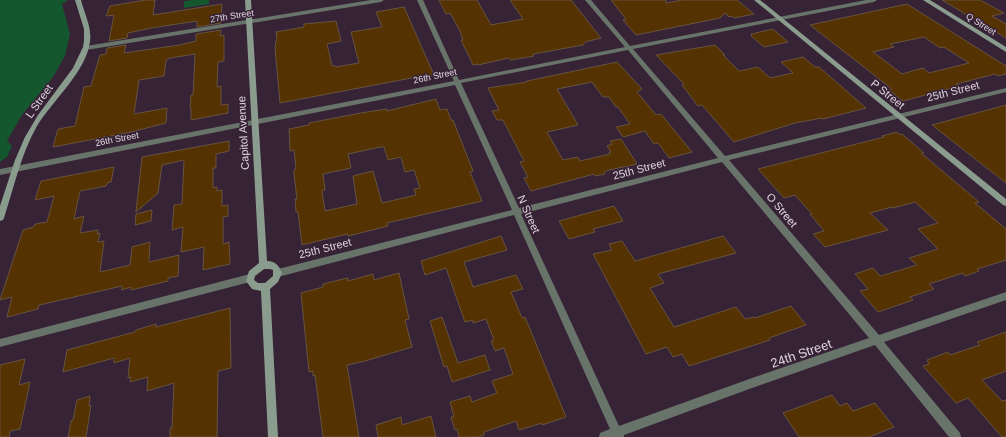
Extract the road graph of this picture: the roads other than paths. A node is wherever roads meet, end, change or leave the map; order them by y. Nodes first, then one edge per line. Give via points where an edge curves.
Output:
1 (78, 0) edge
2 (248, 0) edge
3 (381, 0) edge
4 (420, 0) edge
5 (588, 0) edge
6 (756, 0) edge
7 (874, 0) edge
8 (926, 0) edge
9 (779, 18) junction
10 (249, 22) junction
11 (86, 48) junction
12 (628, 48) junction
13 (1006, 50) edge
14 (457, 82) junction
15 (1006, 90) edge
16 (900, 117) junction
17 (254, 123) junction
18 (724, 160) junction
19 (17, 169) junction
20 (0, 172) edge
21 (1006, 203) edge
22 (516, 213) junction
23 (0, 218) edge
24 (263, 265) junction
25 (278, 272) junction
26 (250, 278) junction
27 (265, 287) junction
28 (1006, 296) edge
29 (876, 341) junction
30 (0, 342) edge
31 (618, 435) edge
32 (273, 437) edge
33 (604, 437) edge
34 (956, 437) edge

1 - 11 main road, L Street via 86,27
2 - 10 main road, Capitol Avenue
3 - 10 street, 27th Street
4 - 14 street, N Street
5 - 12 street, O Street
6 - 9 main road, P Street
7 - 9 street, 26th Street
8 - 13 main road, Q Street
9 - 12 street, 26th Street
9 - 16 main road, P Street
10 - 11 street, 27th Street
10 - 17 main road, Capitol Avenue
11 - 19 main road, L Street via 73,72 34,126
12 - 14 street, 26th Street
12 - 18 street, O Street
14 - 17 street, 26th Street
14 - 22 street, N Street
15 - 16 street, 25th Street
16 - 18 street, 25th Street
16 - 21 main road, P Street
17 - 19 street, 26th Street
17 - 24 main road, Capitol Avenue
18 - 22 street, 25th Street
18 - 29 street, O Street
19 - 20 street, 26th Street
19 - 23 main road, L Street
22 - 25 street, 25th Street
22 - 31 street, N Street
24 - 25 main road via 274,266
24 - 26 main road via 256,269
25 - 27 main road via 275,281
26 - 27 main road via 254,286
26 - 30 street
27 - 32 main road
28 - 29 street, 24th Street
29 - 31 street, 24th Street via 752,383
29 - 34 street, O Street
31 - 33 street, 24th Street

